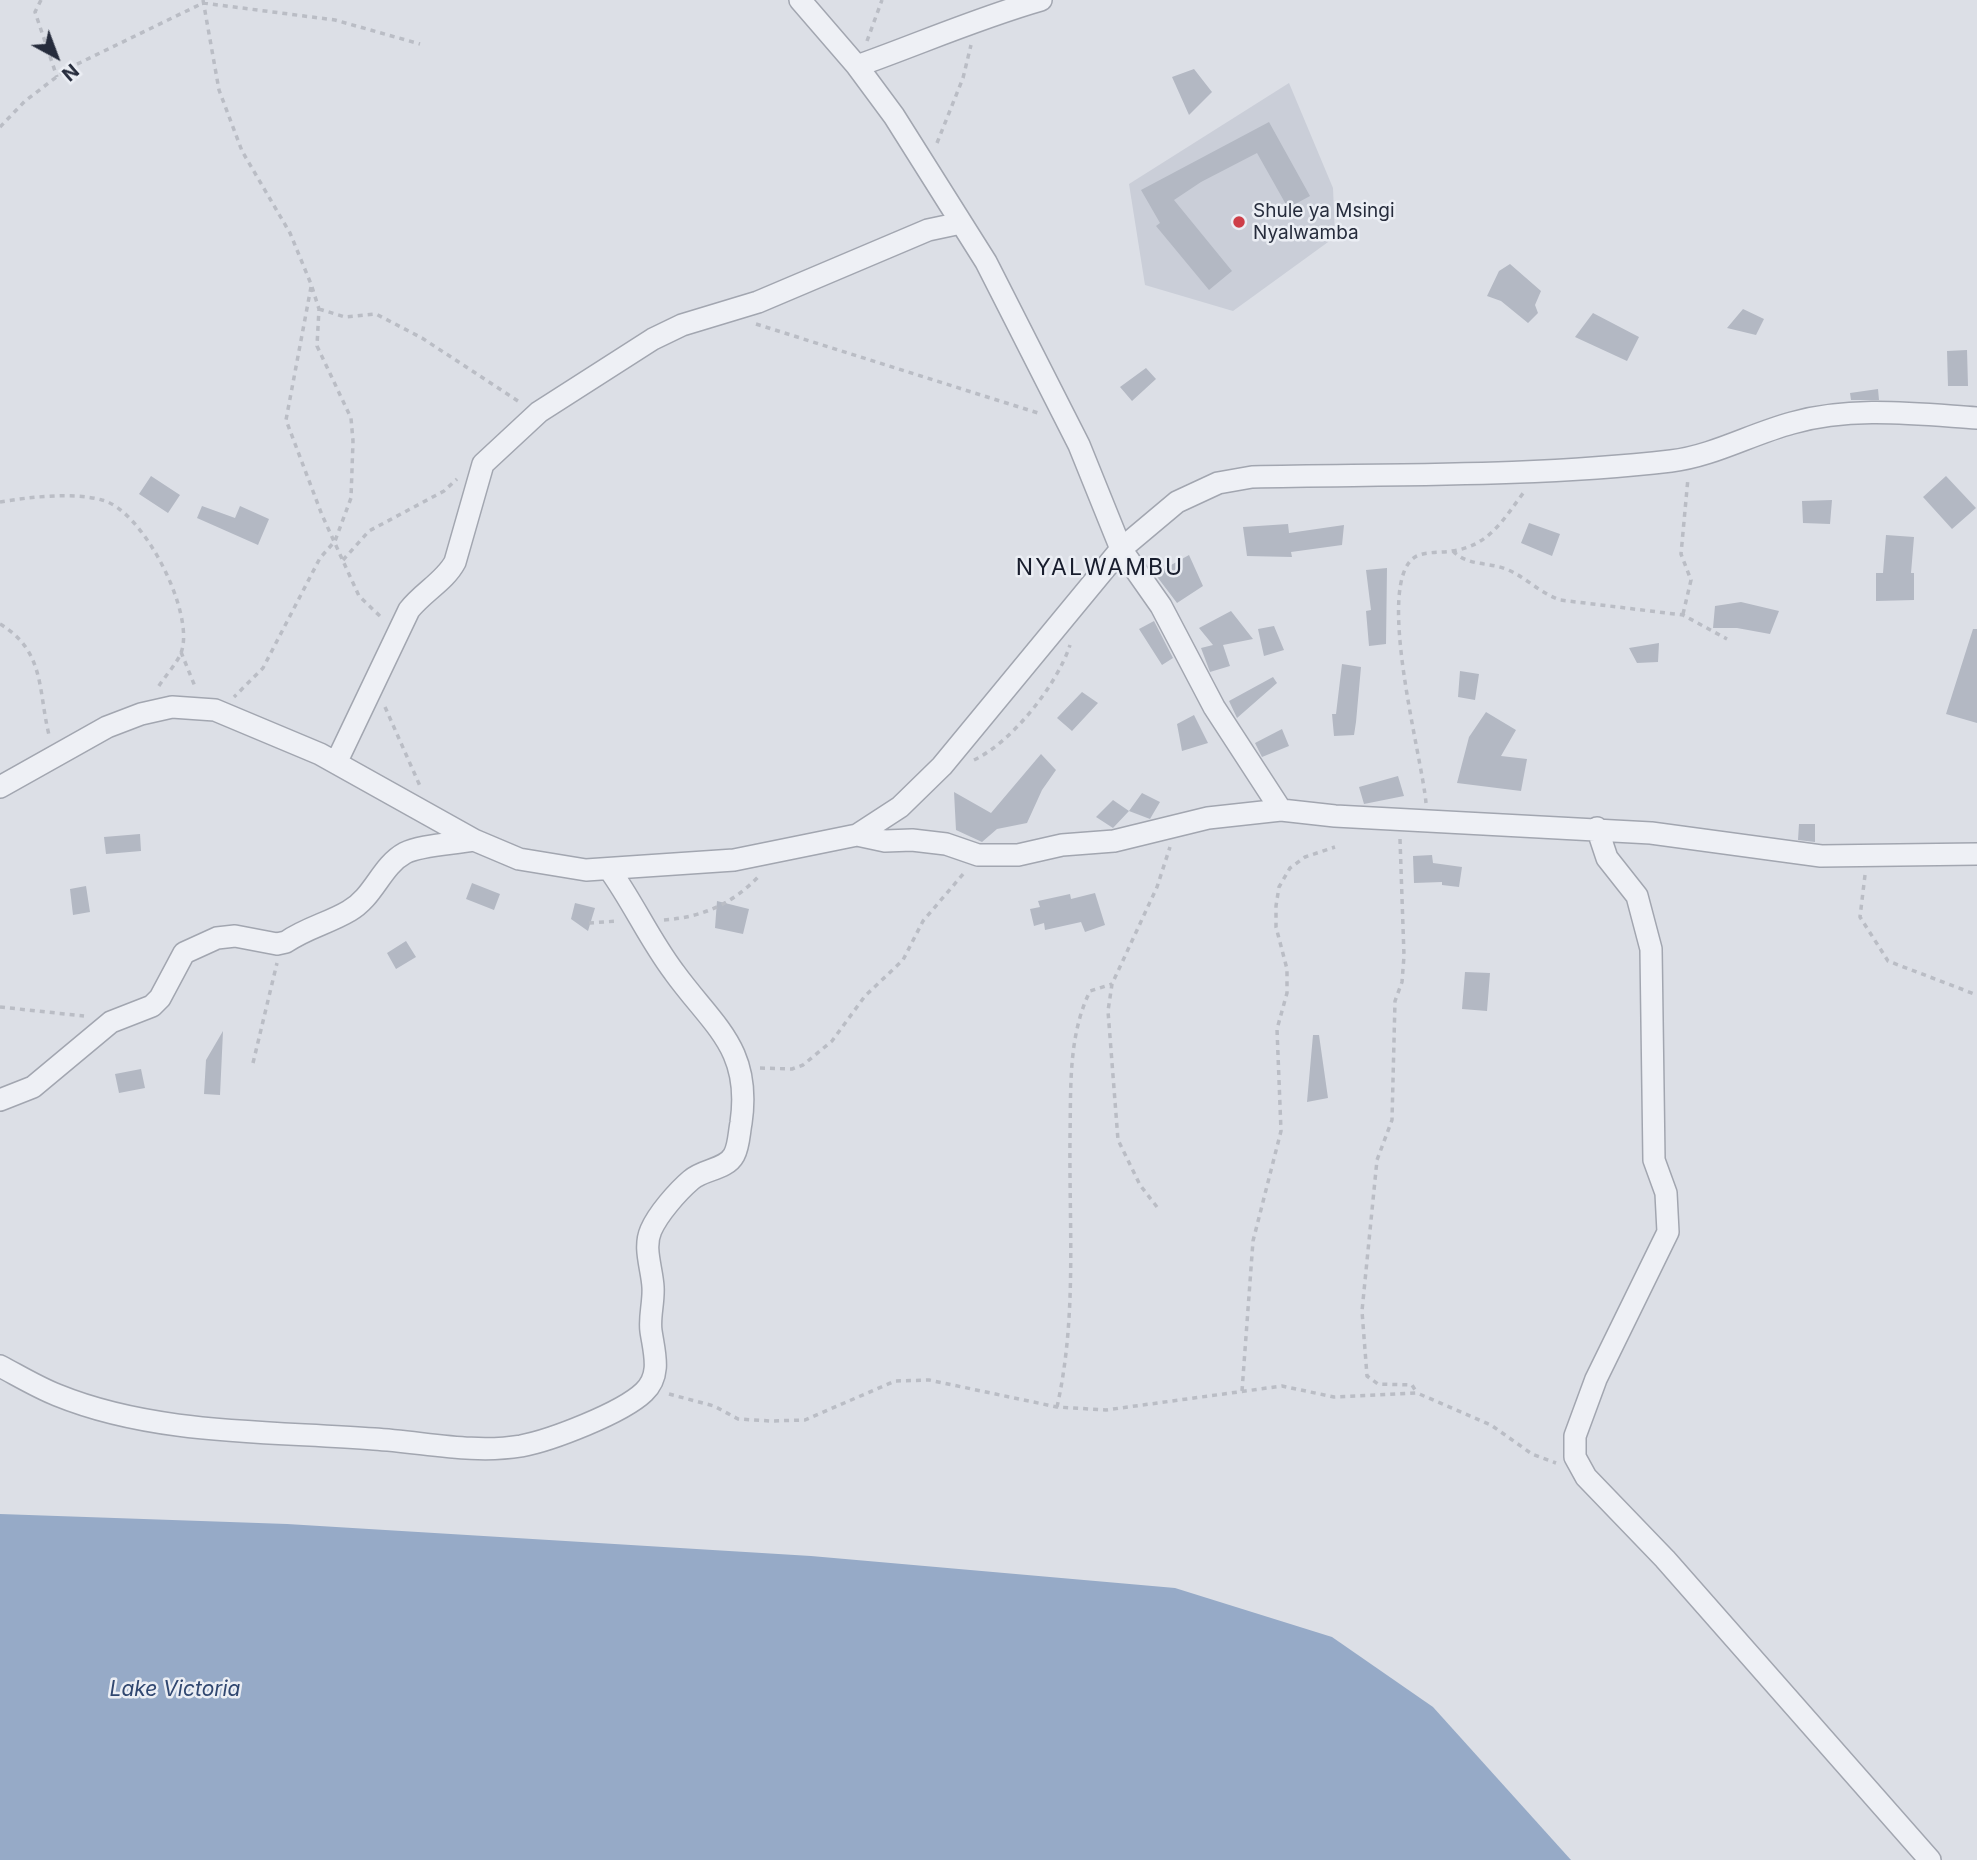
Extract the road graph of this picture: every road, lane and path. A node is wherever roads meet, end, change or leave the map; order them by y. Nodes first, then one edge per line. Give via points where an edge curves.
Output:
1 (41, 0) edge
2 (800, 0) edge
3 (882, 0) edge
4 (1041, 0) edge
5 (203, 2) edge
6 (978, 36) dead end
7 (420, 44) dead end
8 (858, 66) junction
9 (57, 77) junction
10 (0, 127) edge
11 (927, 166) junction
12 (961, 223) junction
13 (311, 284) junction
14 (319, 309) junction
15 (724, 312) junction
16 (539, 412) junction
17 (1977, 418) edge
18 (1067, 421) junction
19 (1690, 458) junction
20 (483, 464) junction
21 (1539, 470) junction
22 (0, 502) edge
23 (335, 541) junction
24 (1121, 549) junction
25 (1453, 551) junction
26 (344, 560) junction
27 (1683, 615) junction
28 (0, 624) edge
29 (398, 633) junction
30 (1727, 639) dead end
31 (181, 652) junction
32 (371, 688) junction
33 (211, 710) junction
34 (141, 714) junction
35 (54, 755) junction
36 (336, 764) junction
37 (0, 787) edge
38 (1281, 810) junction
39 (1399, 818) junction
40 (1427, 820) junction
41 (441, 822) junction
42 (1174, 825) junction
43 (1597, 828) junction
44 (857, 835) junction
45 (474, 840) junction
46 (1335, 847) dead end
47 (785, 849) junction
48 (978, 855) junction
49 (1866, 855) junction
50 (1977, 855) edge
51 (608, 869) junction
52 (643, 920) junction
53 (589, 923) dead end
54 (286, 942) junction
55 (1112, 984) junction
56 (1977, 995) edge
57 (0, 1007) edge
58 (111, 1023) junction
59 (253, 1063) dead end
60 (739, 1068) junction
61 (0, 1100) edge
62 (1157, 1207) dead end
63 (0, 1366) edge
64 (646, 1391) junction
65 (1242, 1391) junction
66 (1417, 1393) junction
67 (1057, 1407) junction
68 (1584, 1474) junction
69 (1930, 1860) edge

1 - 9 path via 34,12
2 - 8 street
3 - 8 path
4 - 8 street via 980,18
5 - 7 path via 335,20
5 - 9 path
5 - 13 path via 219,90 242,151 290,233
6 - 11 path
8 - 11 street
9 - 10 path
11 - 12 street
12 - 15 street via 928,230
12 - 18 street via 986,262
13 - 14 path
13 - 23 path via 286,420
14 - 16 path via 345,317 376,314
14 - 23 path via 317,345 351,418 353,441 351,498
15 - 16 street via 653,339
15 - 18 path via 887,368
16 - 20 street
17 - 19 street via 1881,412 1824,417 1793,422
18 - 24 street
19 - 21 street
19 - 27 path via 1681,554 1691,580
20 - 26 path via 444,491 369,531
20 - 29 street via 449,574 421,595
21 - 24 street via 1252,477 1218,483 1177,502
21 - 25 path via 1489,537
22 - 31 path via 32,497 103,500 133,519 175,593 183,634
23 - 26 path
23 - 33 path via 320,558 263,668 248,686
24 - 38 street via 1161,606 1214,707
24 - 44 street via 942,766 900,807
25 - 27 path via 1460,558 1520,575 1540,593 1560,600
25 - 40 path via 1415,557 1404,570 1397,592
26 - 29 path via 359,596
27 - 30 path
28 - 35 path via 19,635 30,654 39,676
29 - 32 street
31 - 33 path via 187,672
31 - 34 path
32 - 36 street
32 - 41 path via 386,709 408,765
33 - 34 street via 172,708
33 - 36 street via 267,729
34 - 35 street
35 - 37 street
36 - 41 street
38 - 39 street
38 - 42 street
39 - 40 street
39 - 66 path via 1404,956 1395,1001 1392,1120 1377,1160 1362,1311 1367,1376 1378,1384 1412,1385
40 - 43 street
41 - 45 street
42 - 48 street via 1114,841 1062,845 1018,855
42 - 55 path via 1157,887
43 - 49 street via 1821,856
43 - 68 street via 1606,858 1637,896 1651,949 1654,1160 1666,1193 1668,1232 1612,1342 1575,1436 1575,1458
44 - 47 street
44 - 48 street via 946,844
45 - 51 street via 519,859
45 - 54 street via 420,846 403,853 362,902
46 - 65 path via 1305,857 1290,868 1277,897 1276,927 1287,969 1287,993 1277,1029 1281,1131 1253,1241
47 - 51 street via 734,860
47 - 52 path via 744,891 706,913
48 - 60 path via 923,921 903,960 864,996 832,1041 792,1069
49 - 50 street
49 - 56 path via 1860,917 1888,961
51 - 52 street
52 - 53 path
52 - 60 street via 673,971 730,1042
54 - 58 street via 234,936 197,946 184,953 152,1006
54 - 59 path
55 - 62 path via 1108,1011 1118,1140 1140,1185
55 - 67 path via 1090,991 1082,1008 1069,1080 1072,1288 1066,1366
57 - 58 path via 53,1010
58 - 61 street via 33,1087
60 - 64 street via 743,1105 734,1156 692,1179 647,1240 653,1287 651,1328 657,1357
63 - 64 street via 58,1396 148,1420 487,1449 558,1436
64 - 67 path via 683,1395 738,1419 771,1421 805,1420 895,1381 929,1380
65 - 66 path via 1282,1386 1334,1397
65 - 67 path via 1106,1410
66 - 68 path via 1490,1425 1532,1454
68 - 69 street via 1665,1559

